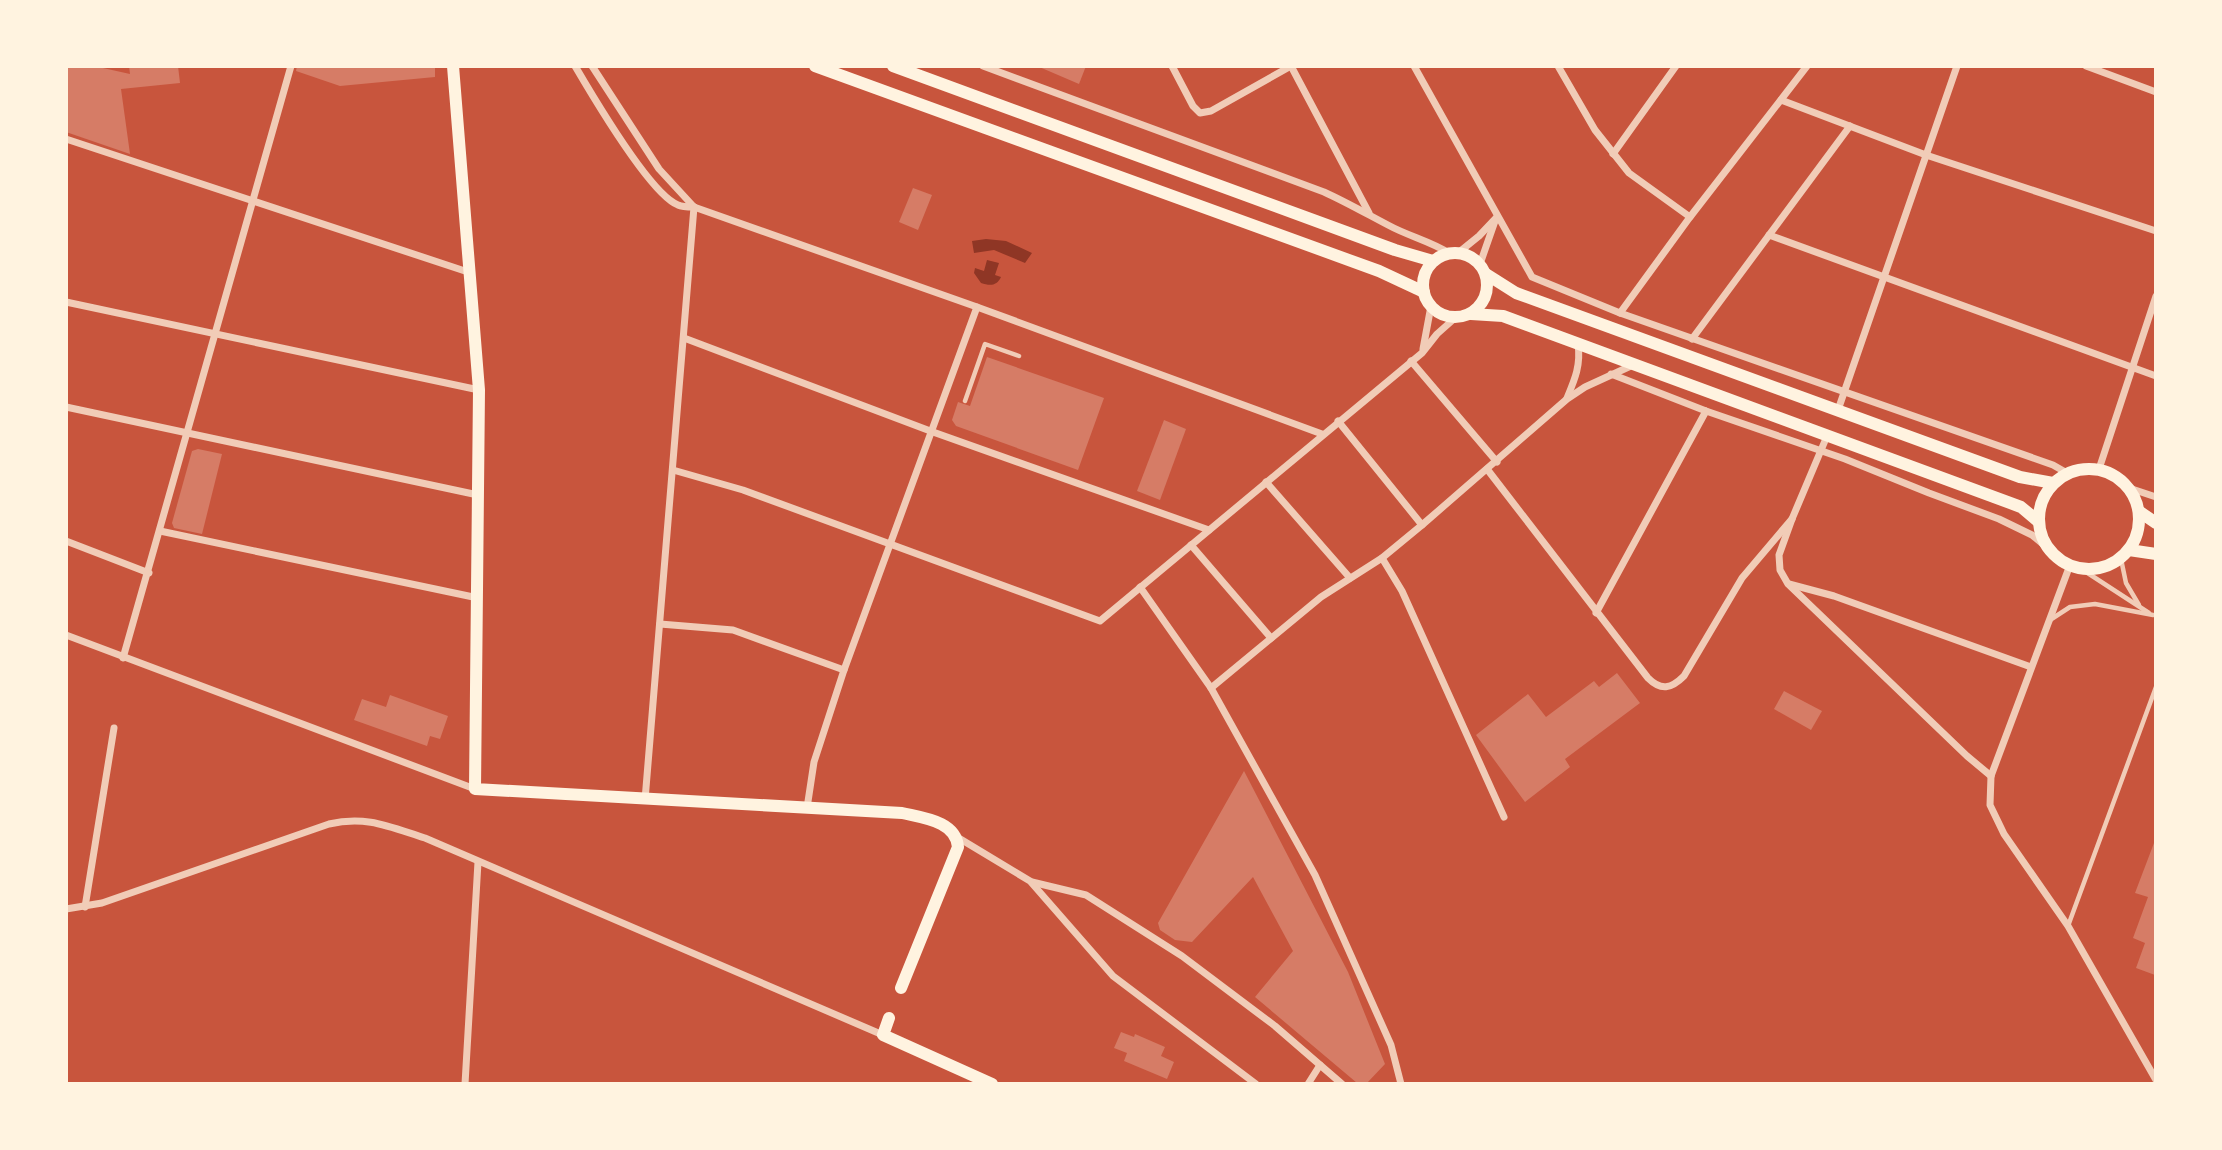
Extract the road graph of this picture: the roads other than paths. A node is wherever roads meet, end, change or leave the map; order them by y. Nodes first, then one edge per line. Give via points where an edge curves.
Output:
1 (291, 66) edge
2 (575, 66) edge
3 (592, 66) edge
4 (815, 66) edge
5 (892, 66) edge
6 (983, 66) edge
7 (1172, 66) edge
8 (1414, 66) edge
9 (1558, 66) edge
10 (1676, 66) edge
11 (1807, 66) edge
12 (1957, 66) edge
13 (2086, 66) edge
14 (453, 67) edge
15 (1291, 67) edge
16 (2155, 92) edge
17 (1781, 100) junction
18 (1850, 126) junction
19 (66, 139) edge
20 (1612, 154) junction
21 (1926, 155) junction
22 (252, 203) junction
23 (694, 207) junction
24 (1369, 213) junction
25 (1497, 217) junction
26 (1690, 217) junction
27 (2155, 232) edge
28 (1769, 235) junction
29 (1453, 253) junction
30 (1433, 261) junction
31 (1483, 269) junction
32 (471, 273) junction
33 (1885, 278) junction
34 (1424, 292) junction
35 (2155, 296) edge
36 (66, 302) edge
37 (1431, 306) junction
38 (977, 307) junction
39 (1620, 313) junction
40 (1471, 314) junction
41 (1455, 318) junction
42 (215, 334) junction
43 (684, 338) junction
44 (1692, 339) junction
45 (1578, 344) junction
46 (1422, 353) junction
47 (1019, 356) dead end
48 (1411, 361) junction
49 (1633, 364) junction
50 (2131, 368) junction
51 (1611, 374) junction
52 (2155, 376) edge
53 (479, 390) junction
54 (1844, 393) junction
55 (1567, 399) junction
56 (965, 401) dead end
57 (66, 407) edge
58 (1838, 410) junction
59 (1706, 411) junction
60 (1338, 421) junction
61 (933, 432) junction
62 (187, 433) junction
63 (1322, 435) junction
64 (1827, 436) junction
65 (1821, 451) junction
66 (1497, 462) junction
67 (1487, 469) junction
68 (2099, 469) junction
69 (673, 470) junction
70 (2067, 473) junction
71 (1266, 482) junction
72 (2053, 483) junction
73 (2129, 488) junction
74 (478, 495) junction
75 (2155, 497) edge
76 (2140, 512) junction
77 (1792, 519) junction
78 (2039, 522) junction
79 (2155, 523) edge
80 (1422, 525) junction
81 (1209, 530) junction
82 (160, 531) junction
83 (66, 541) edge
84 (890, 545) junction
85 (1191, 545) junction
86 (2050, 550) junction
87 (2125, 554) junction
88 (2155, 554) edge
89 (1382, 558) junction
90 (2070, 565) junction
91 (2083, 570) junction
92 (149, 573) junction
93 (1350, 579) junction
94 (1788, 584) junction
95 (1140, 587) junction
96 (478, 598) junction
97 (2141, 608) junction
98 (1596, 613) junction
99 (2154, 616) edge
100 (2049, 620) junction
101 (660, 624) junction
102 (66, 635) edge
103 (1271, 638) junction
104 (124, 658) junction
105 (2031, 667) junction
106 (844, 670) junction
107 (2155, 687) edge
108 (1211, 688) junction
109 (114, 728) dead end
110 (1991, 776) junction
111 (475, 789) junction
112 (645, 800) junction
113 (807, 808) junction
114 (1504, 817) dead end
115 (957, 837) junction
116 (478, 862) junction
117 (1030, 881) junction
118 (85, 907) junction
119 (66, 909) edge
120 (2068, 926) junction
121 (901, 988) dead end
122 (889, 1018) dead end
123 (883, 1035) junction
124 (1320, 1065) junction
125 (2155, 1080) edge
126 (465, 1083) edge
127 (992, 1083) edge
128 (1256, 1083) edge
129 (1308, 1083) edge
130 (1342, 1083) edge
131 (1401, 1083) edge

1 - 22 street
2 - 23 street via 647,176 671,201
3 - 23 street via 659,169
4 - 34 main road via 1379,271
5 - 30 main road
6 - 24 street via 1324,192
7 - 15 street via 1200,113
8 - 25 street
9 - 20 street
10 - 20 street
11 - 17 street
12 - 21 street
13 - 16 street
14 - 32 main road
15 - 24 street
17 - 18 street
17 - 26 street
18 - 21 street
18 - 28 street
19 - 22 street
20 - 26 street via 1629,173
21 - 27 street
21 - 33 street
22 - 32 street
22 - 42 street
23 - 38 street
23 - 43 street
24 - 29 street
25 - 29 street
25 - 31 street
25 - 39 street via 1532,277
26 - 39 street
28 - 33 street
28 - 44 street
29 - 30 main road
29 - 31 main road via 1466,254
30 - 34 main road via 1424,276
31 - 40 main road via 1488,283 1484,301
31 - 58 main road via 1516,293
32 - 53 main road
33 - 50 street
33 - 54 street
34 - 37 main road
35 - 50 street
36 - 42 street
37 - 41 main road
37 - 46 street
38 - 61 street
38 - 63 street
39 - 44 street
40 - 41 main road
40 - 45 main road via 1503,316
41 - 46 street
42 - 53 street
42 - 62 street
43 - 61 street
43 - 69 street
44 - 54 street
45 - 49 main road
45 - 55 street via 1578,373
46 - 48 street
47 - 56 lane via 985,344
48 - 60 street
48 - 66 street
49 - 51 street
49 - 64 main road
50 - 52 street
50 - 68 street
51 - 55 street
51 - 59 street
53 - 74 main road
54 - 58 street
54 - 70 street
55 - 66 street
57 - 62 street
58 - 72 main road via 2020,477
59 - 65 street
59 - 98 street
60 - 63 street
60 - 80 street
61 - 81 street
61 - 84 street
62 - 74 street
62 - 82 street
63 - 71 street
64 - 65 street
64 - 78 main road via 2021,507
65 - 77 street
65 - 86 street via 2000,519
66 - 67 street
67 - 80 street
67 - 98 street
68 - 70 main road
68 - 73 main road
69 - 84 street via 743,490
69 - 101 street
70 - 72 main road
71 - 81 street
71 - 93 street
72 - 78 main road via 2042,501
73 - 75 street
73 - 76 main road
74 - 96 main road
76 - 79 main road
76 - 87 main road via 2138,532
77 - 94 street via 1779,555
77 - 98 street via 1742,578 1676,683 1665,688 1654,684
78 - 86 main road
80 - 89 street
81 - 85 street
82 - 92 street
82 - 96 street
83 - 92 street
84 - 95 street via 1100,621
84 - 106 street
85 - 95 street
85 - 103 street
86 - 90 main road
87 - 88 main road
87 - 91 main road via 2100,569
87 - 97 lane via 2126,583
89 - 93 street
89 - 114 street via 1402,591
90 - 91 main road
90 - 100 street
91 - 97 lane
92 - 104 street
93 - 103 street
94 - 105 street via 1834,596
94 - 110 street
95 - 108 street
96 - 111 main road
97 - 99 lane
99 - 100 lane via 2095,604 2070,607
100 - 105 street
101 - 106 street via 733,630
101 - 112 street
102 - 104 street
103 - 108 street
104 - 111 street
105 - 110 street
106 - 113 street via 814,762
107 - 120 lane
108 - 131 street via 1315,875 1391,1045
109 - 118 street
110 - 120 street via 1990,805 2004,834
111 - 112 main road
112 - 113 main road
113 - 115 main road via 902,813 936,822
115 - 117 street
115 - 121 main road via 958,847
116 - 118 street via 425,838 350,819
116 - 123 street
116 - 126 street
117 - 124 street via 1086,895 1182,956
117 - 128 street via 1113,976
118 - 119 street
120 - 125 street
122 - 123 main road
123 - 127 main road
124 - 129 street
124 - 130 street

